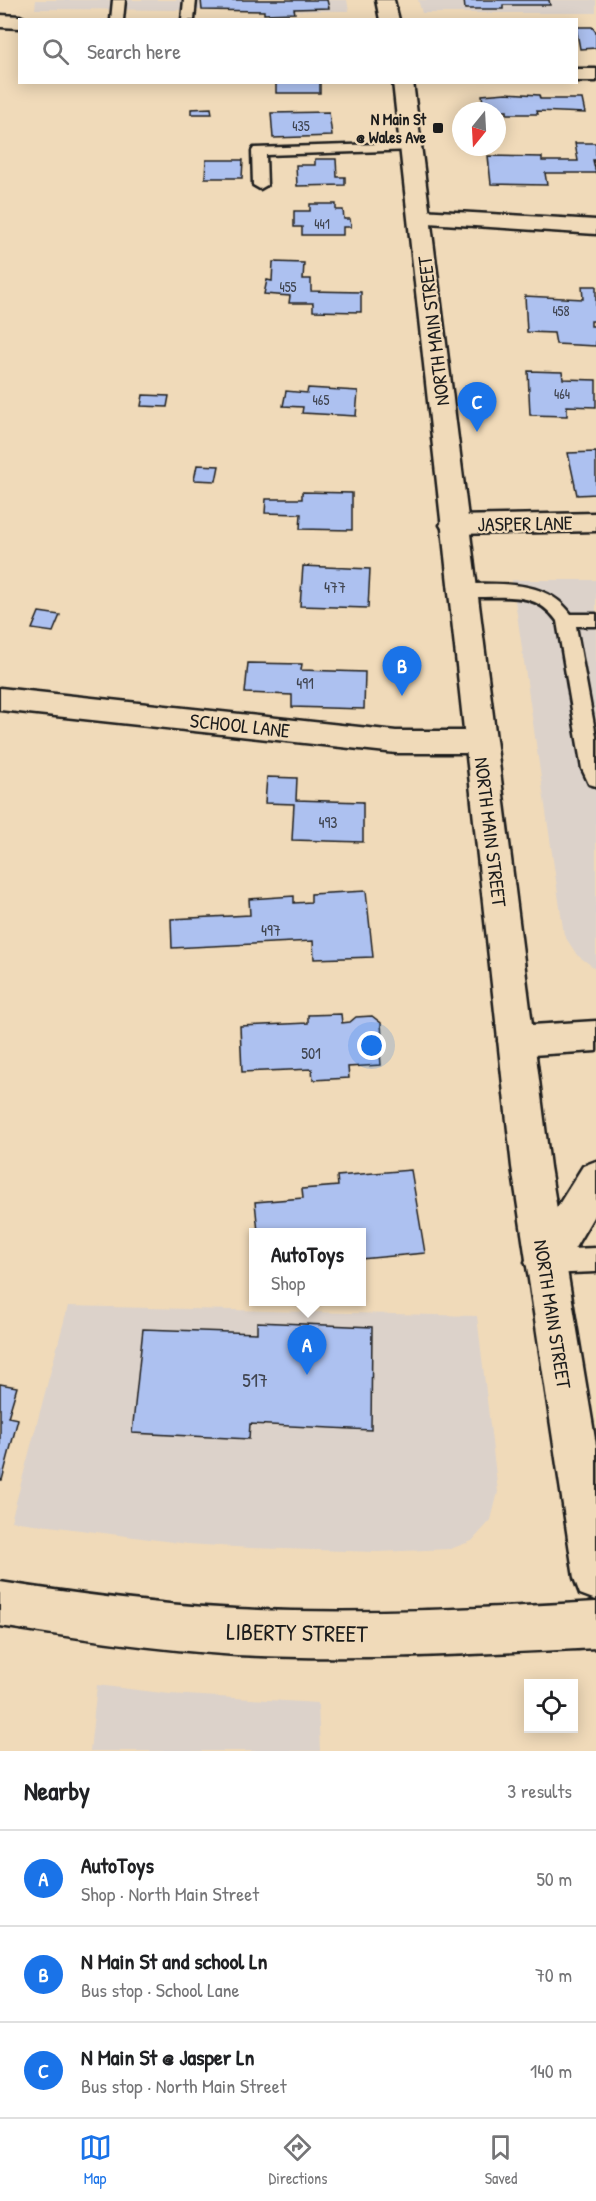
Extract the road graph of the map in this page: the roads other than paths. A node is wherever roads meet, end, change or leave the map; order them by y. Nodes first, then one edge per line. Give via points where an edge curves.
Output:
1 (119, 0) edge
2 (190, 0) edge
3 (385, 0) edge
4 (117, 18) edge
5 (188, 18) edge
6 (390, 18) edge
7 (0, 21) edge
8 (18, 22) edge
9 (578, 75) edge
10 (596, 75) edge
11 (403, 84) edge
12 (411, 147) junction
13 (260, 185) dead end
14 (420, 217) junction
15 (596, 227) edge
16 (596, 522) edge
17 (454, 525) junction
18 (462, 590) junction
19 (566, 620) junction
20 (596, 620) edge
21 (0, 699) edge
22 (480, 742) junction
23 (596, 779) edge
24 (596, 1036) edge
25 (516, 1041) junction
26 (596, 1178) edge
27 (596, 1260) edge
28 (545, 1262) junction
29 (596, 1578) edge
30 (0, 1604) edge
31 (596, 1625) edge

1 - 4 lane
2 - 5 lane
3 - 6 main road
7 - 8 main road
9 - 10 main road
11 - 12 main road, NORTH MAIN STREET
12 - 13 lane via 259,152
12 - 14 main road, NORTH MAIN STREET
14 - 15 main road
14 - 17 main road, NORTH MAIN STREET
16 - 17 main road, JASPER LANE
17 - 18 main road, NORTH MAIN STREET
18 - 19 lane via 540,596 561,610
18 - 22 main road, NORTH MAIN STREET
19 - 20 lane
19 - 23 lane
21 - 22 main road, SCHOOL LANE via 396,742
22 - 25 main road, NORTH MAIN STREET
24 - 25 main road
25 - 28 main road, NORTH MAIN STREET
26 - 28 main road
27 - 28 lane
28 - 29 main road, NORTH MAIN STREET
30 - 31 main road, LIBERTY STREET via 99,1619 290,1634 464,1633

